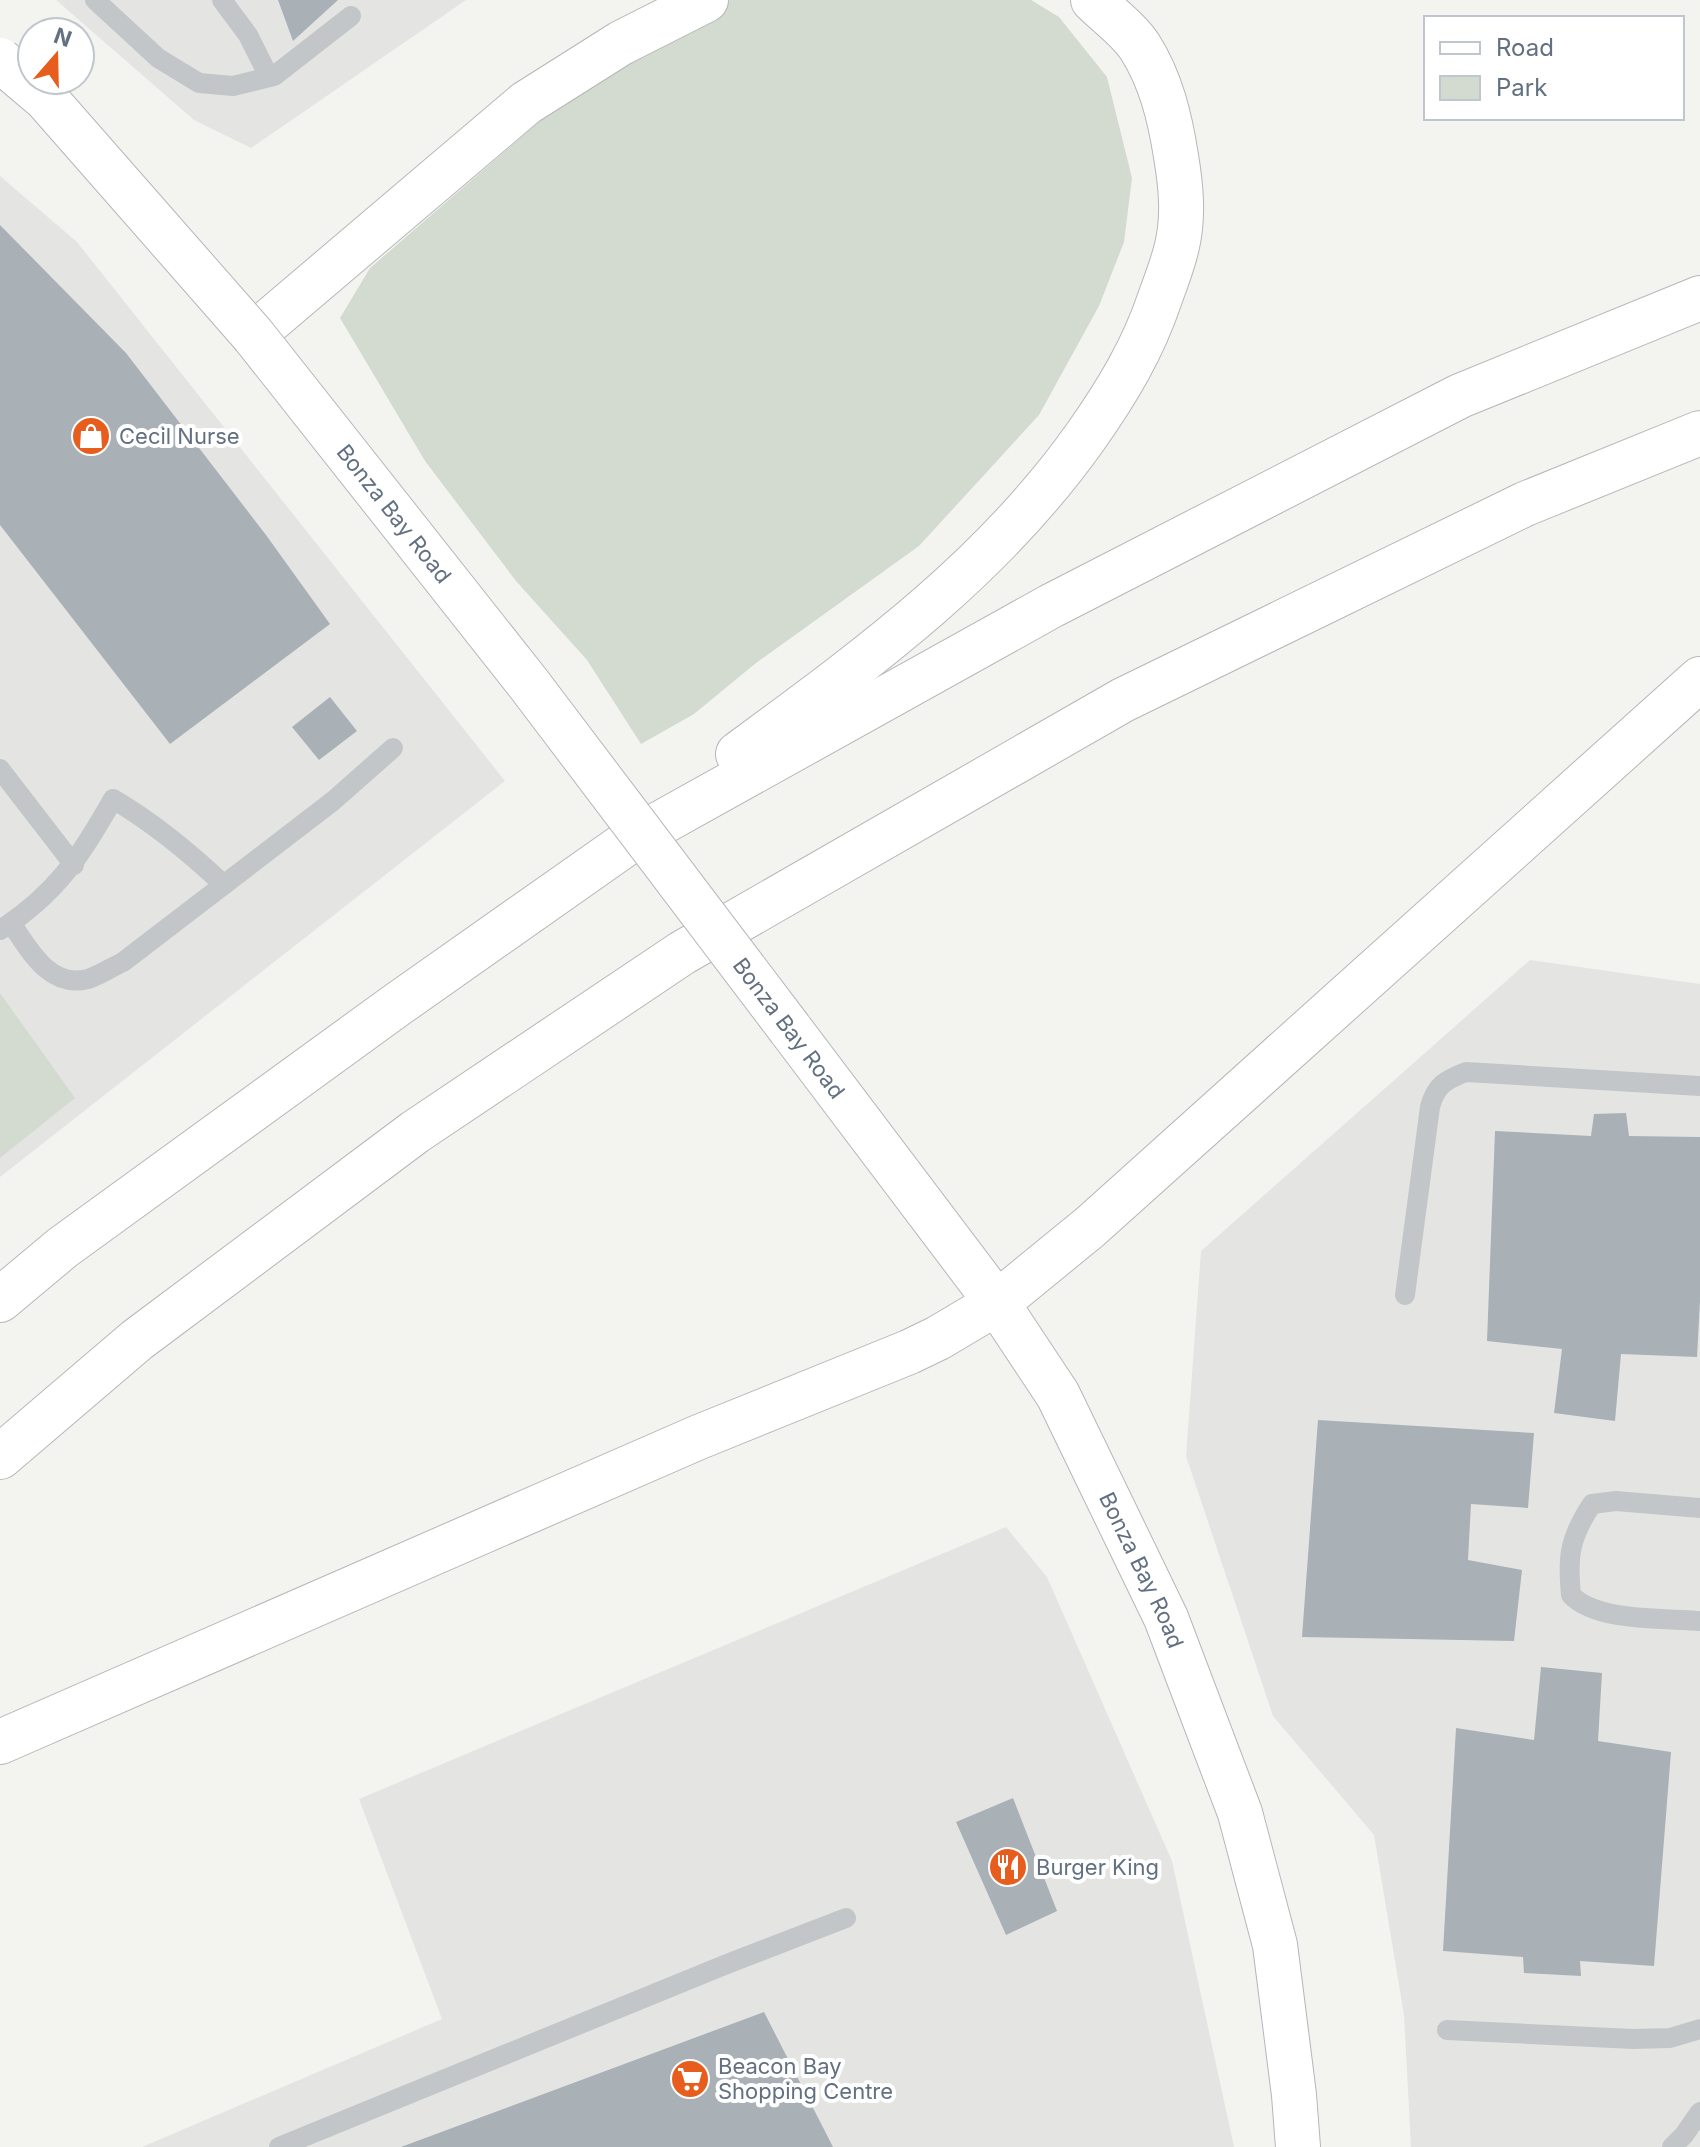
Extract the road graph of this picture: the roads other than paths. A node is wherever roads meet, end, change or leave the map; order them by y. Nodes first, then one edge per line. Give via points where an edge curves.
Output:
1 (95, 0) edge
2 (222, 0) edge
3 (706, 0) edge
4 (1093, 0) edge
5 (351, 16) dead end
6 (0, 60) edge
7 (269, 77) junction
8 (1700, 298) edge
9 (253, 335) junction
10 (1700, 433) edge
11 (1700, 679) edge
12 (393, 748) dead end
13 (0, 769) edge
14 (74, 865) junction
15 (224, 885) junction
16 (6, 926) edge
17 (398, 1004) junction
18 (1700, 1086) edge
19 (1405, 1295) dead end
20 (0, 1300) edge
21 (997, 1303) junction
22 (0, 1457) edge
23 (1700, 1508) edge
24 (1700, 1621) edge
25 (0, 1742) edge
26 (846, 1918) dead end
27 (1700, 2029) edge
28 (1447, 2030) dead end
29 (1700, 2112) edge
30 (279, 2147) edge
31 (1298, 2147) edge
32 (1672, 2147) edge

1 - 7 lane via 158,58 199,83 233,86
2 - 7 lane
3 - 9 main road via 621,43 526,103
4 - 17 main road via 1139,45 1161,87 1182,193 1177,246 1148,335 1118,391 1030,509 920,614
5 - 7 lane
6 - 9 main road, Bonza Bay Road, bridge via 46,99
8 - 17 main road via 1460,396 1051,606 634,838
9 - 21 main road, Bonza Bay Road, bridge via 528,683
10 - 22 main road via 1525,504 1123,700 682,953 415,1132 137,1340
11 - 21 main road via 1126,1196
12 - 15 lane
13 - 14 lane
14 - 15 lane via 113,799 149,821
14 - 16 lane via 30,910
15 - 16 lane via 123,962 87,979 67,979 43,969
17 - 20 main road via 62,1248
18 - 19 lane via 1466,1072 1444,1080 1430,1107
21 - 25 main road via 909,1352 699,1437
21 - 31 main road, Bonza Bay Road via 1058,1395 1166,1618 1240,1813 1275,1945
23 - 24 lane via 1592,1504 1578,1525 1568,1563 1571,1595 1590,1610
26 - 30 lane
27 - 28 lane via 1670,2038 1633,2039
29 - 32 lane

